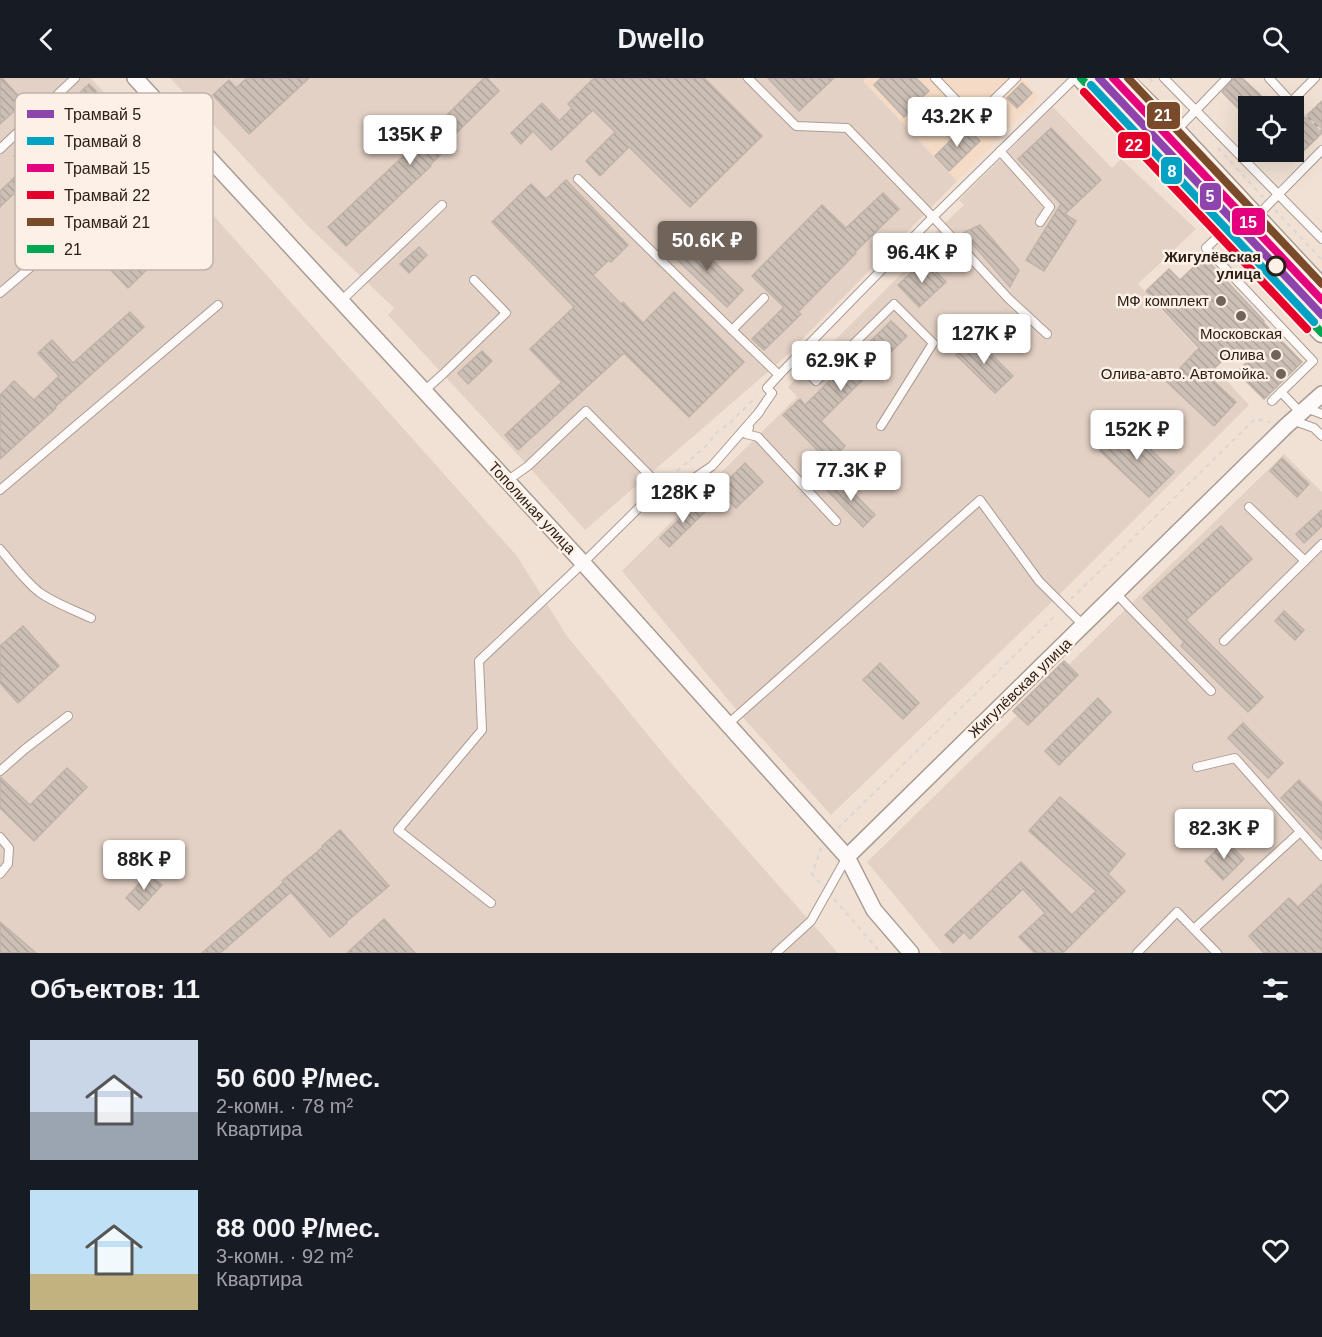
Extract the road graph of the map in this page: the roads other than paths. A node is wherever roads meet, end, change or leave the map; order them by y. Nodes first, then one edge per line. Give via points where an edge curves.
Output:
1 (75, 78) edge
2 (135, 78) edge
3 (748, 78) edge
4 (935, 78) edge
5 (1016, 78) edge
6 (1075, 78) edge
7 (1081, 78) edge
8 (1122, 78) edge
9 (1164, 78) edge
10 (1227, 78) edge
11 (1269, 78) edge
12 (1315, 78) edge
13 (59, 93) edge
14 (149, 93) edge
15 (1196, 110) junction
16 (1176, 131) junction
17 (15, 135) edge
18 (0, 149) edge
19 (1322, 150) edge
20 (1000, 151) junction
21 (213, 163) edge
22 (578, 179) dead end
23 (1278, 195) junction
24 (442, 205) dead end
25 (933, 217) junction
26 (1256, 218) junction
27 (1040, 222) dead end
28 (1226, 230) junction
29 (1322, 239) edge
30 (27, 270) edge
31 (474, 280) dead end
32 (1322, 288) edge
33 (0, 293) edge
34 (764, 298) dead end
35 (341, 301) junction
36 (218, 305) dead end
37 (732, 330) junction
38 (1322, 333) edge
39 (1047, 334) dead end
40 (795, 359) junction
41 (779, 375) junction
42 (424, 391) junction
43 (1281, 392) junction
44 (1322, 394) edge
45 (1272, 401) dead end
46 (760, 411) junction
47 (1322, 414) edge
48 (1296, 416) junction
49 (881, 426) dead end
50 (1322, 436) edge
51 (507, 481) junction
52 (660, 486) junction
53 (0, 490) edge
54 (1249, 507) dead end
55 (836, 521) dead end
56 (1322, 544) edge
57 (0, 549) edge
58 (1305, 561) junction
59 (583, 563) junction
60 (1116, 592) junction
61 (91, 618) dead end
62 (1083, 625) junction
63 (1224, 641) dead end
64 (1211, 692) dead end
65 (68, 716) dead end
66 (728, 724) junction
67 (1197, 767) dead end
68 (0, 771) edge
69 (1300, 832) junction
70 (0, 837) edge
71 (1322, 856) edge
72 (847, 857) junction
73 (0, 874) edge
74 (491, 903) dead end
75 (1194, 929) junction
76 (776, 953) edge
77 (911, 953) edge
78 (1137, 953) edge
79 (1217, 953) edge

1 - 13 lane
2 - 14 street, Тополиная улица
3 - 25 lane via 796,126 847,128
4 - 5 lane via 975,119
6 - 20 lane
7 - 28 street
8 - 16 street
9 - 15 lane
10 - 15 lane
11 - 12 lane via 1291,102
15 - 16 lane
15 - 23 lane
16 - 26 street
17 - 18 lane
19 - 23 lane
20 - 25 lane
20 - 27 lane via 1050,207
21 - 35 street, Тополиная улица
22 - 37 lane
23 - 26 lane
23 - 29 lane
24 - 35 lane
25 - 39 lane
25 - 40 lane
26 - 32 street
28 - 38 street
28 - 43 lane via 1206,248 1313,362
30 - 33 lane
31 - 42 lane via 506,313
34 - 37 lane
35 - 42 street, Тополиная улица
36 - 53 lane
37 - 41 lane
40 - 41 lane
40 - 49 lane via 816,381 894,304 933,343
41 - 46 lane via 767,388 772,393
42 - 51 street, Тополиная улица
43 - 45 lane
43 - 48 lane
44 - 48 street, Жигулёвская улица
46 - 52 lane via 712,466 684,485 669,478
46 - 55 lane via 746,434 758,437
47 - 48 lane
48 - 50 lane
48 - 60 street, Жигулёвская улица
51 - 52 lane via 586,411
51 - 59 street, Тополиная улица
52 - 59 lane
54 - 58 lane
56 - 58 lane
57 - 61 lane via 39,591
58 - 63 lane
59 - 66 street, Тополиная улица
59 - 74 lane via 479,661 482,730 398,830
60 - 62 street, Жигулёвская улица
60 - 64 lane
62 - 66 lane via 1039,581 980,500
62 - 72 street, Жигулёвская улица
65 - 68 lane
66 - 72 street, Тополиная улица
67 - 69 lane via 1235,758
69 - 71 lane
69 - 75 lane
70 - 73 lane via 9,848 8,864
72 - 76 lane via 811,921
72 - 77 street, Тополиная улица via 874,910
75 - 78 lane via 1177,912
75 - 79 lane

